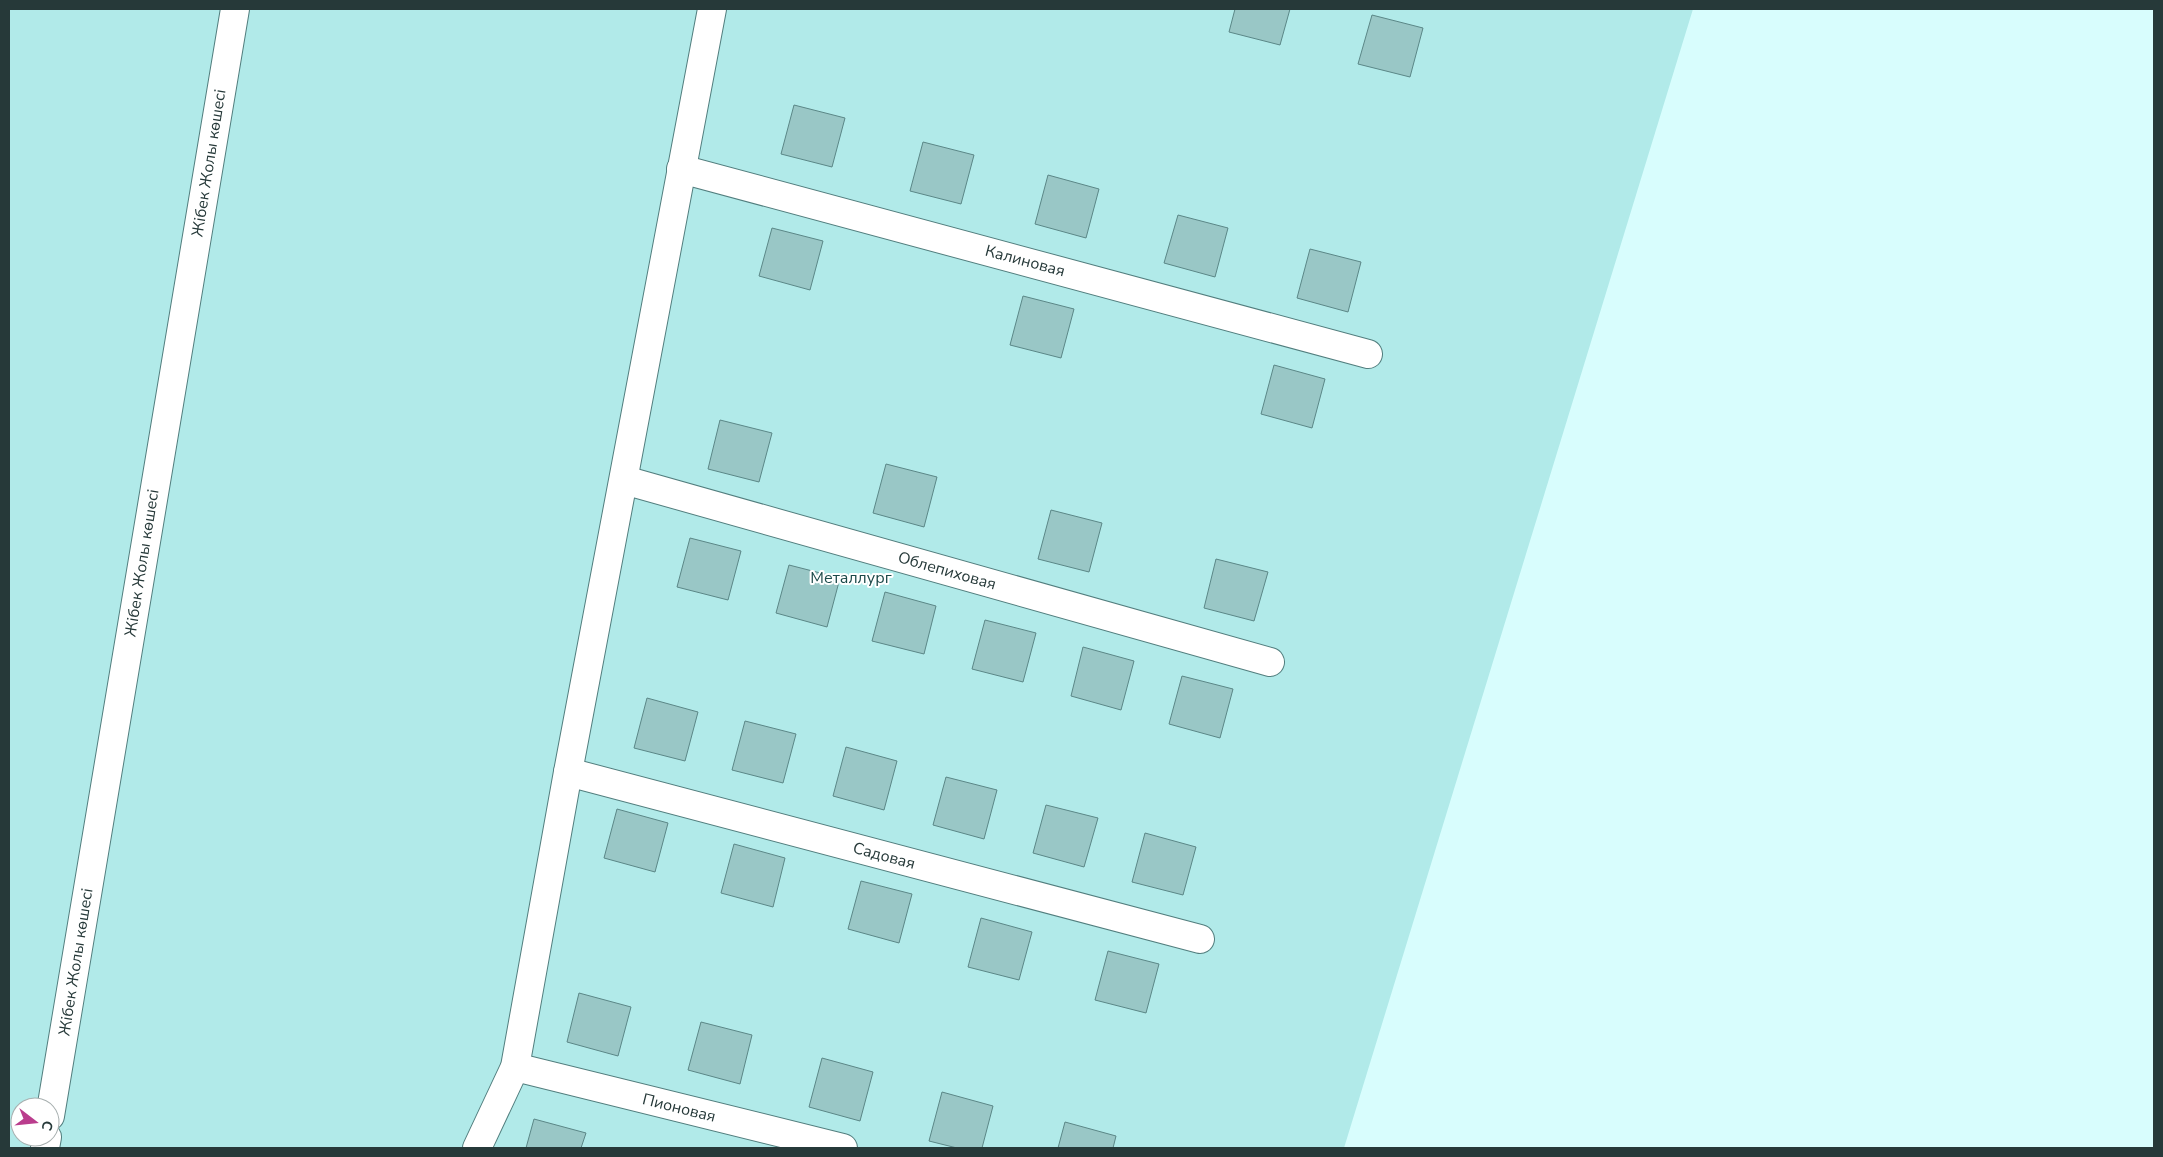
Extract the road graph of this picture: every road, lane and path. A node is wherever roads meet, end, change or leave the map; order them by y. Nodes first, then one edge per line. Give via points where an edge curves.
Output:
1 (235, 9) edge
2 (712, 9) edge
3 (682, 169) junction
4 (1368, 354) dead end
5 (624, 480) junction
6 (1270, 662) dead end
7 (568, 772) junction
8 (1200, 939) dead end
9 (515, 1067) junction
10 (53, 1097) edge
11 (477, 1148) edge
12 (843, 1148) edge

1 - 10 main road, Жібек Жолы көшесі
2 - 3 main road
3 - 4 main road, Калиновая
3 - 5 main road
5 - 6 main road, Облепиховая
5 - 7 main road
7 - 8 main road, Садовая
7 - 9 main road
9 - 11 main road
9 - 12 main road, Пионовая

